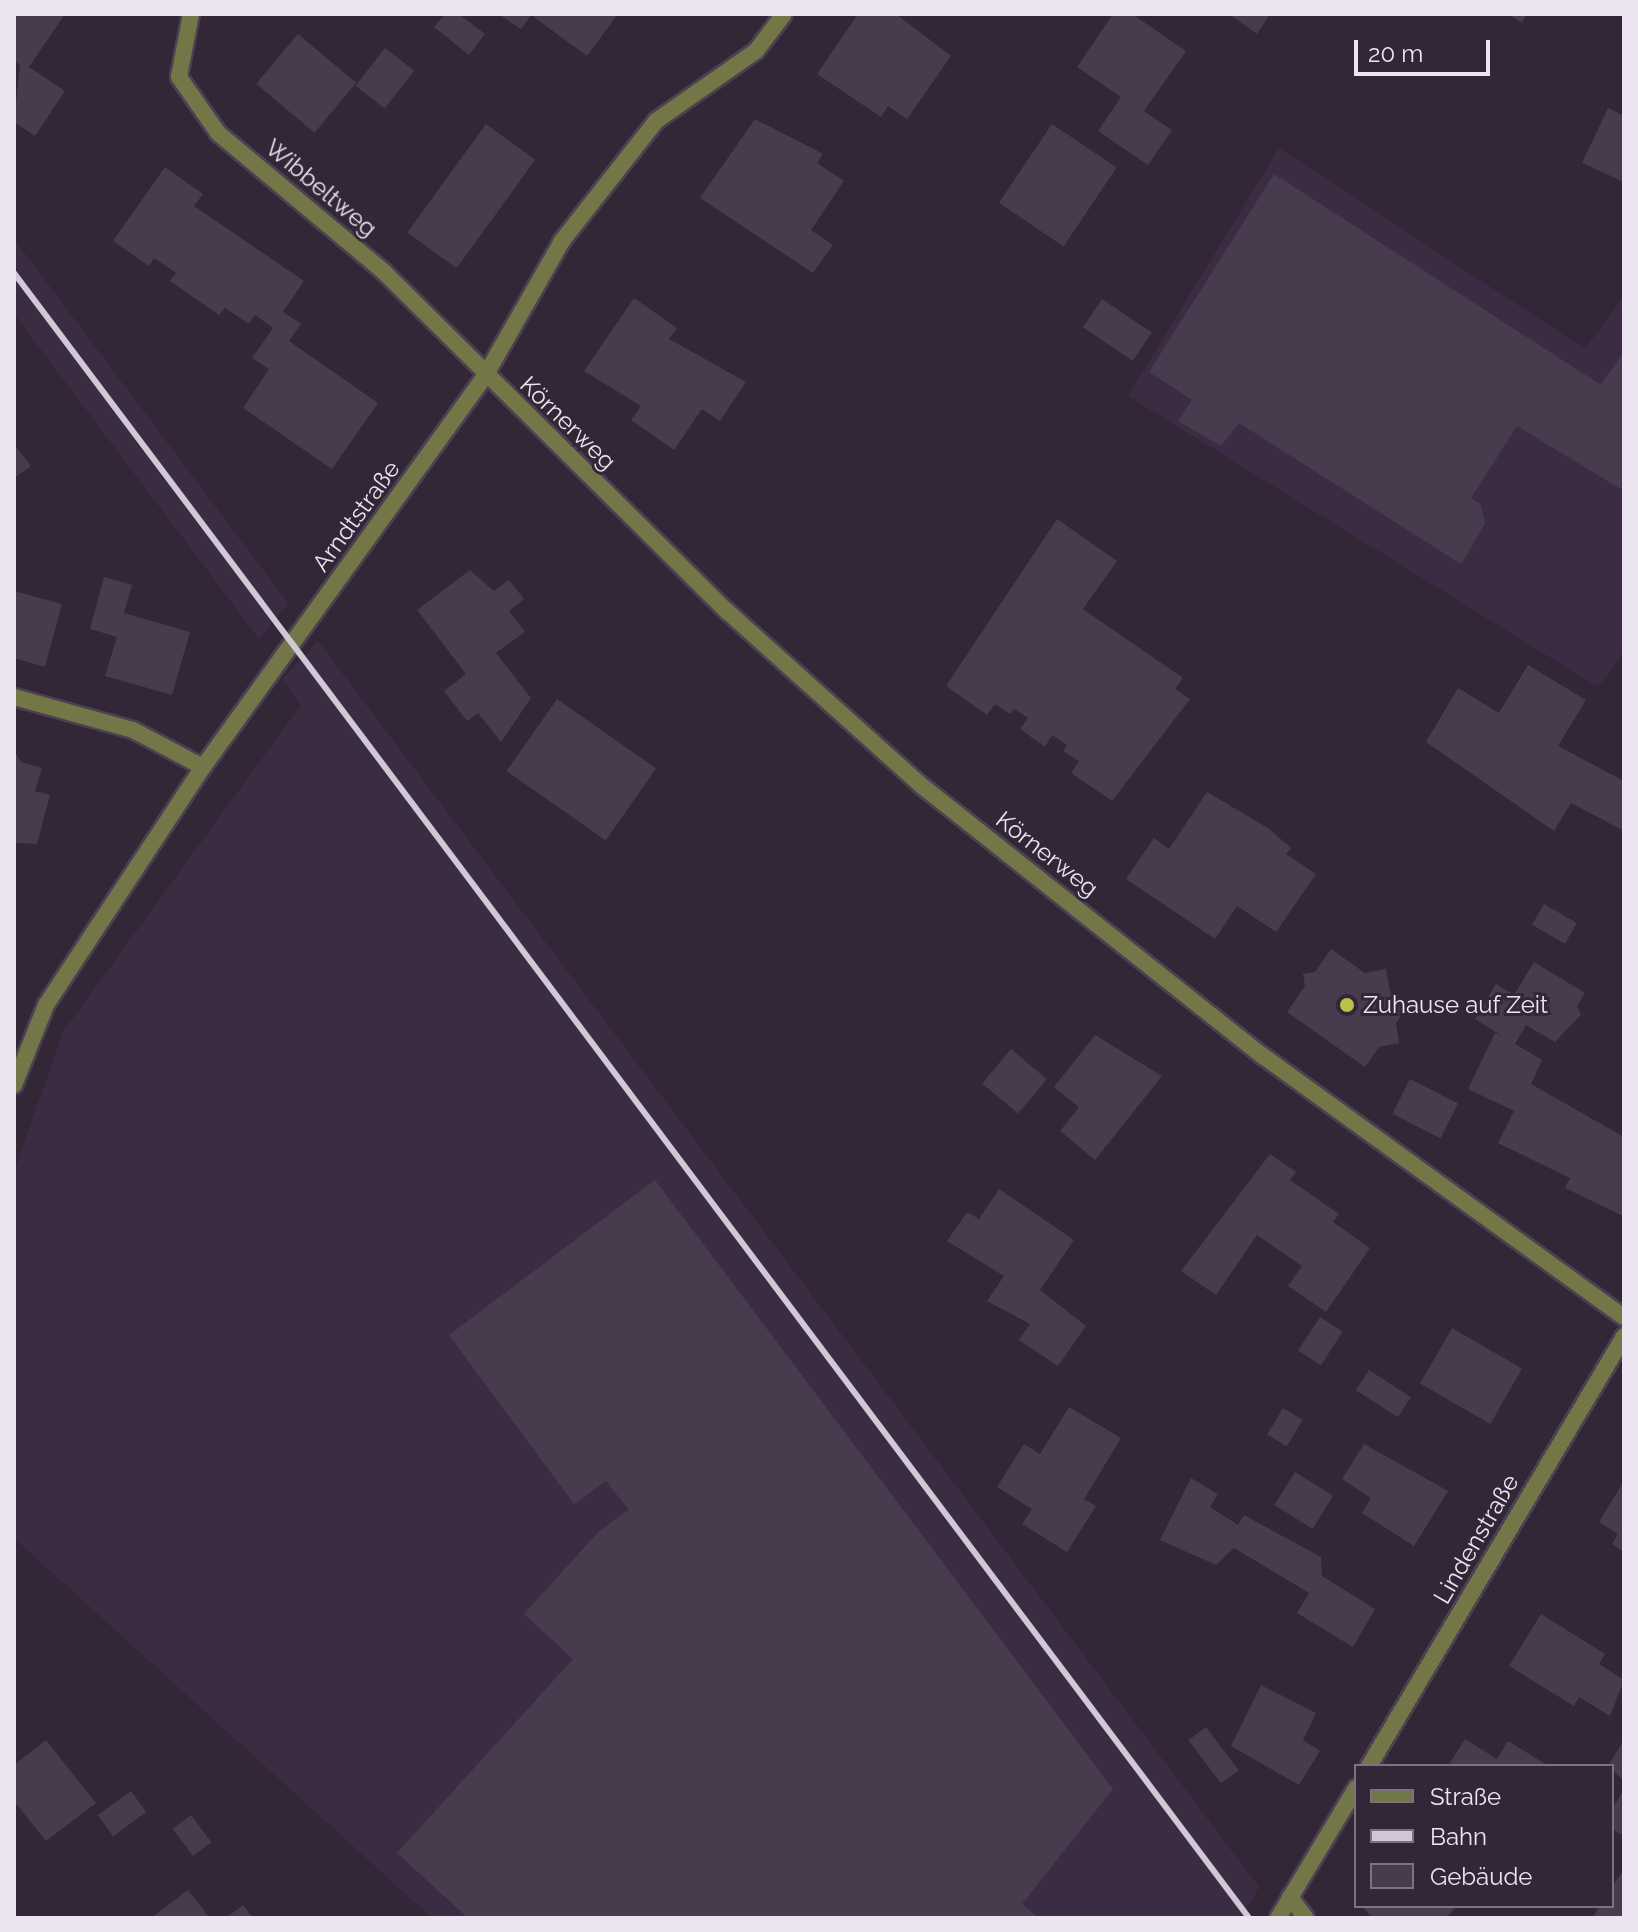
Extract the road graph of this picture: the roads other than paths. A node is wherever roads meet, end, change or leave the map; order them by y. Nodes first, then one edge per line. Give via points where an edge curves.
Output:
1 (191, 14) edge
2 (784, 14) edge
3 (485, 376) junction
4 (14, 697) edge
5 (203, 767) junction
6 (14, 1085) edge
7 (1624, 1317) edge
8 (1624, 1336) edge
9 (1370, 1764) edge
10 (1354, 1791) edge
11 (1290, 1897) junction
12 (1278, 1918) edge
13 (1306, 1918) edge

1 - 3 street, Wibbeltweg via 179,77 218,133 384,272
2 - 3 street, Arndtstraße via 756,51 656,121 562,241
3 - 5 street, Arndtstraße
3 - 7 street, Körnerweg via 728,612 922,786 1263,1056
4 - 5 street via 133,730
5 - 6 street, Arndtstraße via 46,1005
8 - 9 street, Lindenstraße
10 - 11 street
11 - 12 street
11 - 13 street

